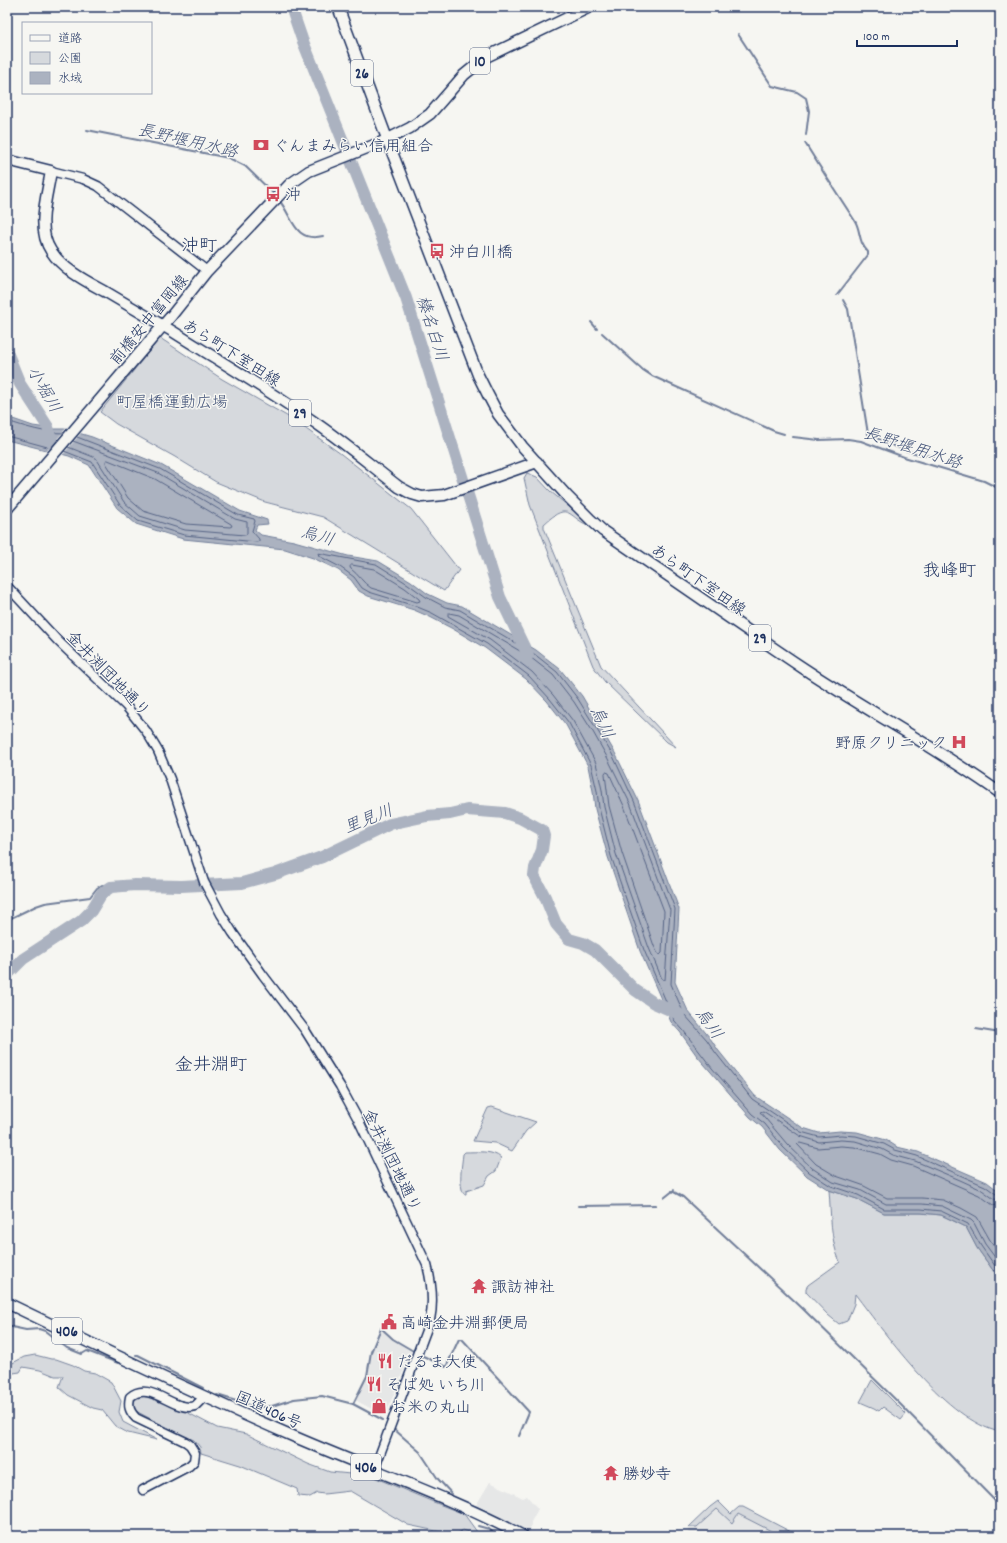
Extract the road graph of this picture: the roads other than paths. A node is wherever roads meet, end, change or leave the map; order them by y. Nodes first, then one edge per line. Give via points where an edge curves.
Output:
1 (338, 7) edge
2 (590, 7) edge
3 (384, 141) junction
4 (7, 160) edge
5 (51, 171) junction
6 (207, 272) junction
7 (163, 326) junction
8 (537, 462) junction
9 (7, 509) edge
10 (7, 586) edge
11 (1000, 793) edge
12 (7, 1303) edge
13 (204, 1396) junction
14 (374, 1470) junction
15 (143, 1490) dead end
16 (523, 1536) edge

1 - 3 main road, 26
2 - 3 main road, 前橋安中富岡線 / 10 via 486,57 464,75 430,114
3 - 6 main road, 前橋安中富岡線 / 10 via 295,180
3 - 8 main road, あら町下室田線 / 29 via 488,396 509,430
4 - 5 main road
5 - 6 street via 83,179 104,189
5 - 7 main road, あら町下室田線 / 29 via 45,206 44,233 46,243 59,262
6 - 7 main road, 前橋安中富岡線 / 10
7 - 8 main road, あら町下室田線 / 29 via 306,416 399,487 412,494 436,496 452,493
7 - 9 main road, 前橋安中富岡線 / 10
8 - 11 main road, あら町下室田線 / 29 via 603,530 802,667 956,762
10 - 14 street, 金井渕団地通り via 58,641 126,706 146,731 165,768 208,890 233,933 326,1061 359,1121 428,1265 433,1301 430,1320
12 - 13 main road, 国道406号 / 406
13 - 14 main road, 国道406号 / 406
13 - 15 street via 195,1406 187,1407 146,1392 137,1392 130,1397 129,1408 136,1418 186,1442 195,1453 194,1461 189,1466
14 - 16 main road, 国道406号 / 406 via 488,1518

